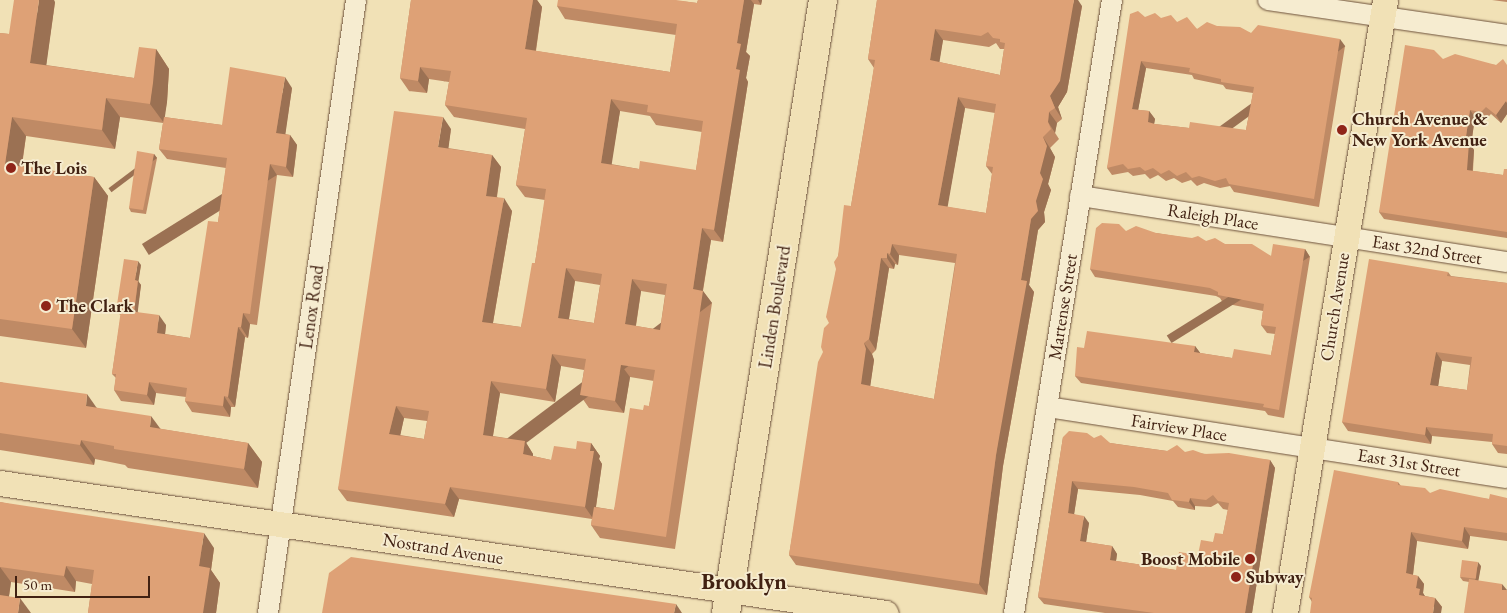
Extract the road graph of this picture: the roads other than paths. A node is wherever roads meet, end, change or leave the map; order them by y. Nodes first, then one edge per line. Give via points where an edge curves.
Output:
1 (356, 0) edge
2 (823, 0) edge
3 (1112, 0) edge
4 (1268, 0) edge
5 (1384, 8) edge
6 (1507, 35) edge
7 (1080, 196) junction
8 (1347, 238) junction
9 (1507, 262) edge
10 (1047, 407) junction
11 (1312, 449) junction
12 (1507, 478) edge
13 (0, 483) edge
14 (281, 524) junction
15 (728, 602) edge
16 (268, 613) edge
17 (886, 613) edge
18 (1014, 613) edge
19 (1285, 613) edge

1 - 14 street, Lenox Road
2 - 15 highway, Linden Boulevard
3 - 7 street, Martense Street
4 - 5 street
5 - 6 street
5 - 8 main road, Church Avenue
7 - 8 street, Raleigh Place
7 - 10 street, Martense Street
8 - 9 street, East 32nd Street
8 - 11 main road, Church Avenue
10 - 11 street, Fairview Place
10 - 18 street, Martense Street
11 - 12 street, East 31st Street
11 - 19 main road, Church Avenue
13 - 14 main road, Nostrand Avenue
14 - 15 main road, Nostrand Avenue
14 - 16 street, Lenox Road
15 - 17 main road, Nostrand Avenue

